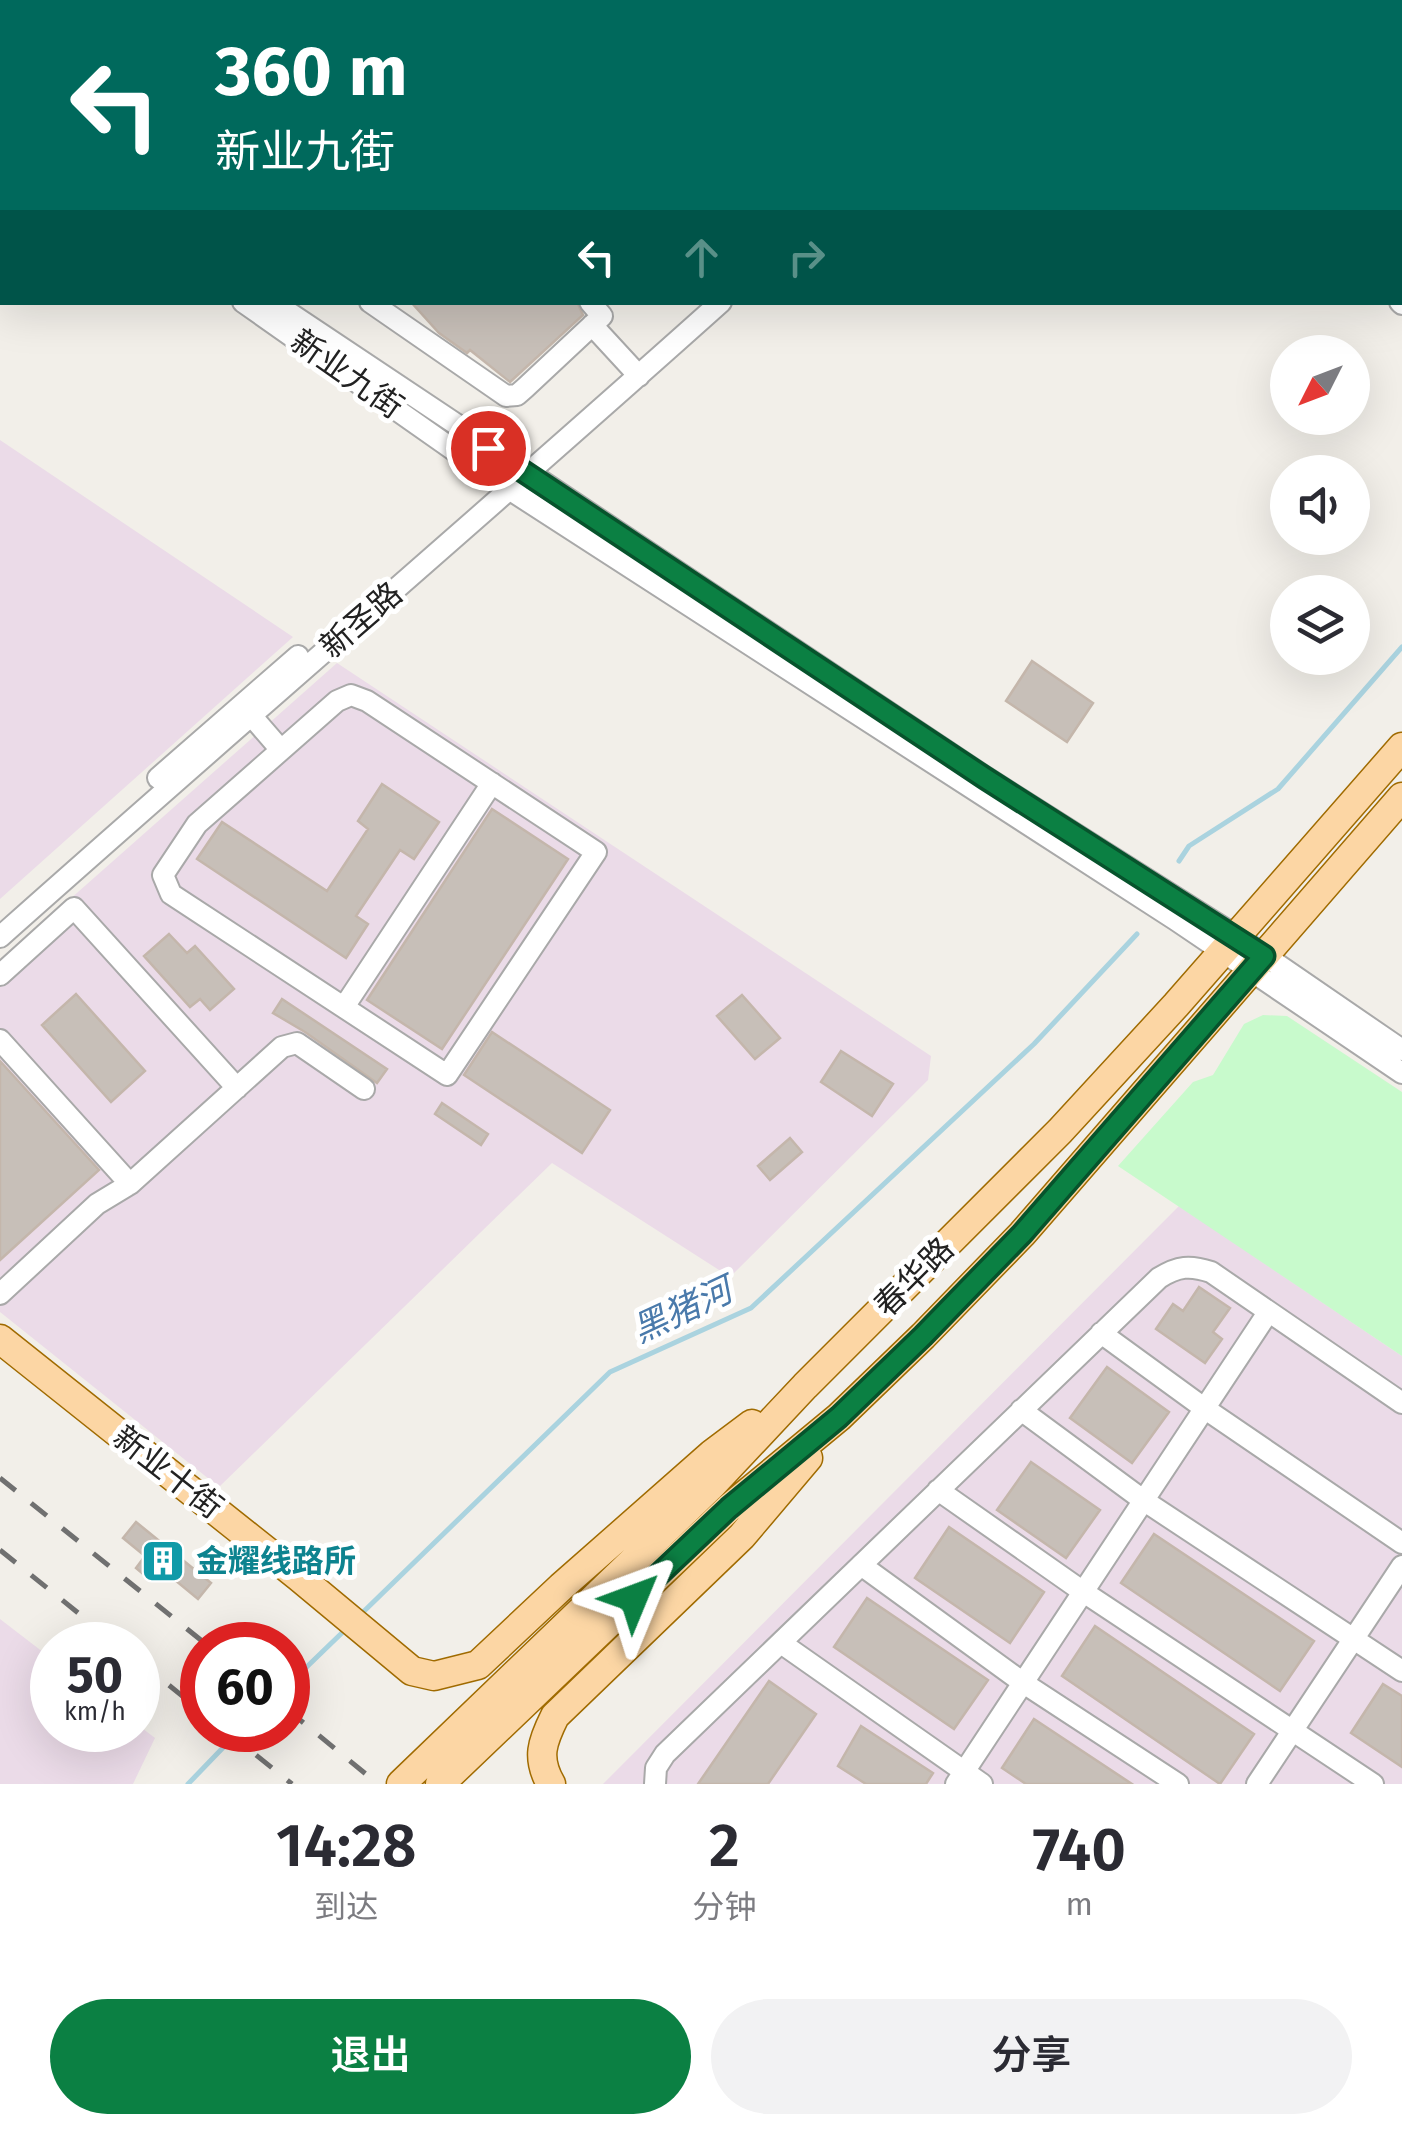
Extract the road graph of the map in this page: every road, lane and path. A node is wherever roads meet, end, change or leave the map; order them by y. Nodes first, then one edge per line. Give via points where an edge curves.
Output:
1 (262, 305) edge
2 (374, 305) edge
3 (593, 305) edge
4 (699, 305) edge
5 (717, 305) edge
6 (592, 325) junction
7 (634, 371) junction
8 (524, 471) junction
9 (507, 487) junction
10 (246, 710) junction
11 (1402, 746) edge
12 (281, 750) junction
13 (492, 783) junction
14 (1402, 797) edge
15 (51, 882) junction
16 (74, 908) junction
17 (0, 919) edge
18 (0, 937) edge
19 (1229, 944) junction
20 (1257, 964) junction
21 (0, 974) edge
22 (344, 1008) junction
23 (0, 1040) edge
24 (1402, 1050) edge
25 (1402, 1072) edge
26 (237, 1088) junction
27 (364, 1089) dead end
28 (130, 1184) junction
29 (0, 1294) edge
30 (1268, 1314) junction
31 (1101, 1333) junction
32 (0, 1339) edge
33 (806, 1386) junction
34 (1402, 1403) edge
35 (1204, 1408) junction
36 (1020, 1410) junction
37 (839, 1417) junction
38 (938, 1490) junction
39 (1143, 1500) junction
40 (1402, 1543) edge
41 (860, 1565) junction
42 (1402, 1566) edge
43 (1082, 1591) junction
44 (1353, 1638) junction
45 (780, 1643) junction
46 (1402, 1671) edge
47 (1022, 1682) junction
48 (1291, 1732) junction
49 (960, 1778) edge
50 (401, 1784) edge
51 (440, 1784) edge
52 (551, 1784) edge
53 (655, 1784) edge
54 (982, 1784) edge
55 (1178, 1784) edge
56 (1257, 1784) edge
57 (1373, 1784) edge

1 - 8 street, 新业九街
1 - 9 street, 新业九街
2 - 6 street via 506,396 525,388
3 - 6 street via 602,316
4 - 7 street, 新圣路
5 - 7 street, 新圣路
6 - 7 street
7 - 8 street, 新圣路
8 - 9 street, 新圣路
8 - 19 street, 新业九街
9 - 10 street, 新圣路
9 - 19 street, 新业九街
10 - 12 street
10 - 15 street, 新圣路
11 - 19 main road, 春华路
12 - 13 street via 336,700 351,695
12 - 22 street via 197,824 163,875 171,894
13 - 22 street
13 - 22 street via 596,852 447,1074
14 - 20 main road, 春华路
15 - 16 street
15 - 17 street, 新圣路
15 - 18 street, 新圣路
16 - 21 street
16 - 26 street
19 - 20 street, 新业九街
19 - 33 main road, 春华路 via 1060,1132
20 - 24 street, 新业九街
20 - 25 street, 新业九街
20 - 37 main road, 春华路 via 1022,1234
23 - 28 street
26 - 27 street via 282,1047 297,1043
26 - 28 street
28 - 29 street via 97,1204
30 - 31 street via 1210,1272 1176,1268
30 - 34 street
30 - 35 street
31 - 35 street
31 - 36 street
32 - 33 main road, 新业十街 via 412,1671 434,1676 478,1664 712,1454
33 - 50 main road, 春华路 via 712,1486
35 - 39 street
35 - 40 street
36 - 38 street
36 - 39 street
37 - 51 main road, 春华路 via 729,1508
37 - 52 main road via 742,1536 555,1716 540,1764
38 - 41 street
38 - 43 street
39 - 43 street
39 - 44 street
41 - 45 street
41 - 47 street
42 - 44 street
43 - 47 street
43 - 48 street
44 - 46 street
44 - 48 street
45 - 49 street
45 - 53 street via 664,1754
47 - 49 street
47 - 55 street
48 - 56 street
48 - 57 street
49 - 54 street

